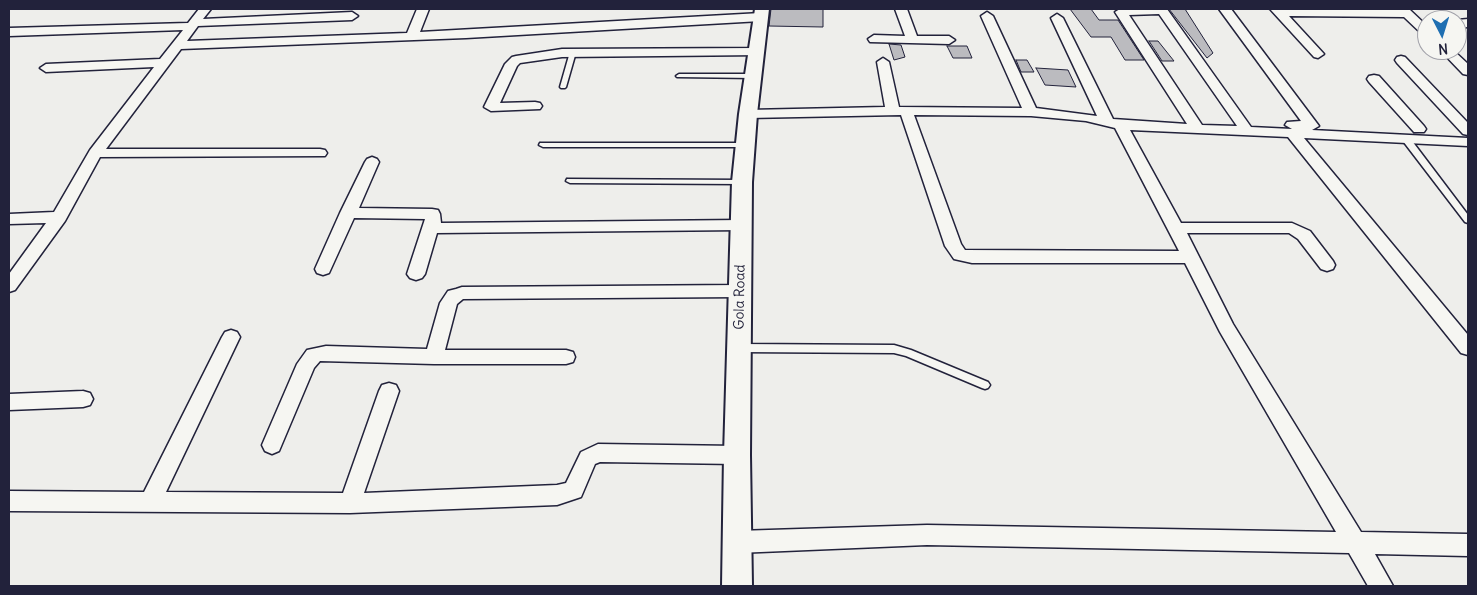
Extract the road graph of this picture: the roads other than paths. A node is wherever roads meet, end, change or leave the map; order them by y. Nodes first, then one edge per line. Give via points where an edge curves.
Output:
1 (278, 9) edge
2 (423, 9) edge
3 (901, 9) edge
4 (1224, 9) edge
5 (1277, 10) edge
6 (1405, 12) edge
7 (762, 13) edge
8 (352, 16) dead end
9 (987, 16) dead end
10 (198, 17) edge
11 (1057, 18) dead end
12 (1417, 21) edge
13 (9, 32) edge
14 (412, 36) junction
15 (874, 39) dead end
16 (912, 39) junction
17 (949, 40) dead end
18 (178, 45) junction
19 (573, 52) junction
20 (757, 52) junction
21 (1318, 54) dead end
22 (1401, 60) dead end
23 (1456, 60) edge
24 (884, 62) dead end
25 (164, 63) junction
26 (46, 68) dead end
27 (1468, 71) edge
28 (679, 76) dead end
29 (747, 76) junction
30 (1374, 79) dead end
31 (564, 87) dead end
32 (534, 106) dead end
33 (900, 111) junction
34 (1031, 112) junction
35 (748, 114) junction
36 (1114, 124) junction
37 (1312, 126) junction
38 (1244, 127) junction
39 (1197, 128) junction
40 (1419, 130) junction
41 (1468, 131) edge
42 (1293, 134) junction
43 (1406, 139) junction
44 (1468, 142) edge
45 (543, 145) dead end
46 (745, 145) junction
47 (95, 152) junction
48 (320, 153) dead end
49 (372, 162) dead end
50 (570, 181) dead end
51 (742, 182) junction
52 (348, 214) junction
53 (59, 217) junction
54 (9, 218) edge
55 (1468, 220) edge
56 (742, 225) junction
57 (431, 228) junction
58 (1176, 228) junction
59 (1190, 256) junction
60 (1327, 265) dead end
61 (323, 269) dead end
62 (416, 274) dead end
63 (9, 286) edge
64 (740, 291) junction
65 (231, 336) dead end
66 (739, 348) junction
67 (1468, 348) edge
68 (566, 357) dead end
69 (434, 358) junction
70 (985, 385) dead end
71 (389, 391) dead end
72 (83, 399) dead end
73 (9, 402) edge
74 (272, 445) dead end
75 (737, 455) junction
76 (9, 501) edge
77 (150, 503) junction
78 (350, 503) junction
79 (737, 542) junction
80 (1356, 543) junction
81 (1468, 545) edge
82 (737, 586) edge
83 (1381, 586) edge

1 - 10 street
2 - 14 street
3 - 16 street
4 - 37 street
5 - 6 street
5 - 21 street
6 - 12 street
7 - 14 street
7 - 20 street, Gola Road
8 - 10 street
9 - 34 street
10 - 13 street
10 - 18 street
11 - 36 street
14 - 18 street
15 - 16 street
16 - 17 street
18 - 25 street
19 - 20 street
19 - 31 lane
19 - 32 street via 546,54 514,62 491,107
20 - 29 street, Gola Road
22 - 41 street
23 - 27 street
24 - 33 street
25 - 26 street
25 - 47 street
28 - 29 lane
29 - 35 street, Gola Road
30 - 40 street
33 - 34 street
33 - 35 street
33 - 59 street via 953,246 960,255
34 - 36 street via 1086,117
35 - 46 street, Gola Road
36 - 39 street
36 - 58 street
37 - 38 street
37 - 40 street
38 - 39 street
38 - 39 street via 1162,10 1121,12
38 - 42 street
40 - 41 street
42 - 43 street
42 - 67 street
43 - 44 street
43 - 55 lane
45 - 46 lane
46 - 51 street, Gola Road
47 - 48 street
47 - 53 street
49 - 52 street
50 - 51 lane
51 - 56 street, Gola Road
52 - 57 street via 428,213 434,216
52 - 61 street
53 - 54 street
53 - 63 street
56 - 57 street
56 - 64 street, Gola Road
57 - 62 street
58 - 59 street
58 - 60 street via 1292,228 1304,235
59 - 80 street via 1226,327
64 - 66 street, Gola Road
64 - 69 street via 462,293 449,303
65 - 77 street
66 - 70 lane via 894,349
66 - 75 street, Gola Road
68 - 69 street
69 - 74 street via 314,355 306,364
71 - 78 street
72 - 73 street
75 - 78 street via 598,453 588,458 575,487 564,494
75 - 79 street, Gola Road
76 - 77 street
77 - 78 street
79 - 80 street via 927,535
79 - 82 street, Gola Road
80 - 81 street
80 - 83 street

